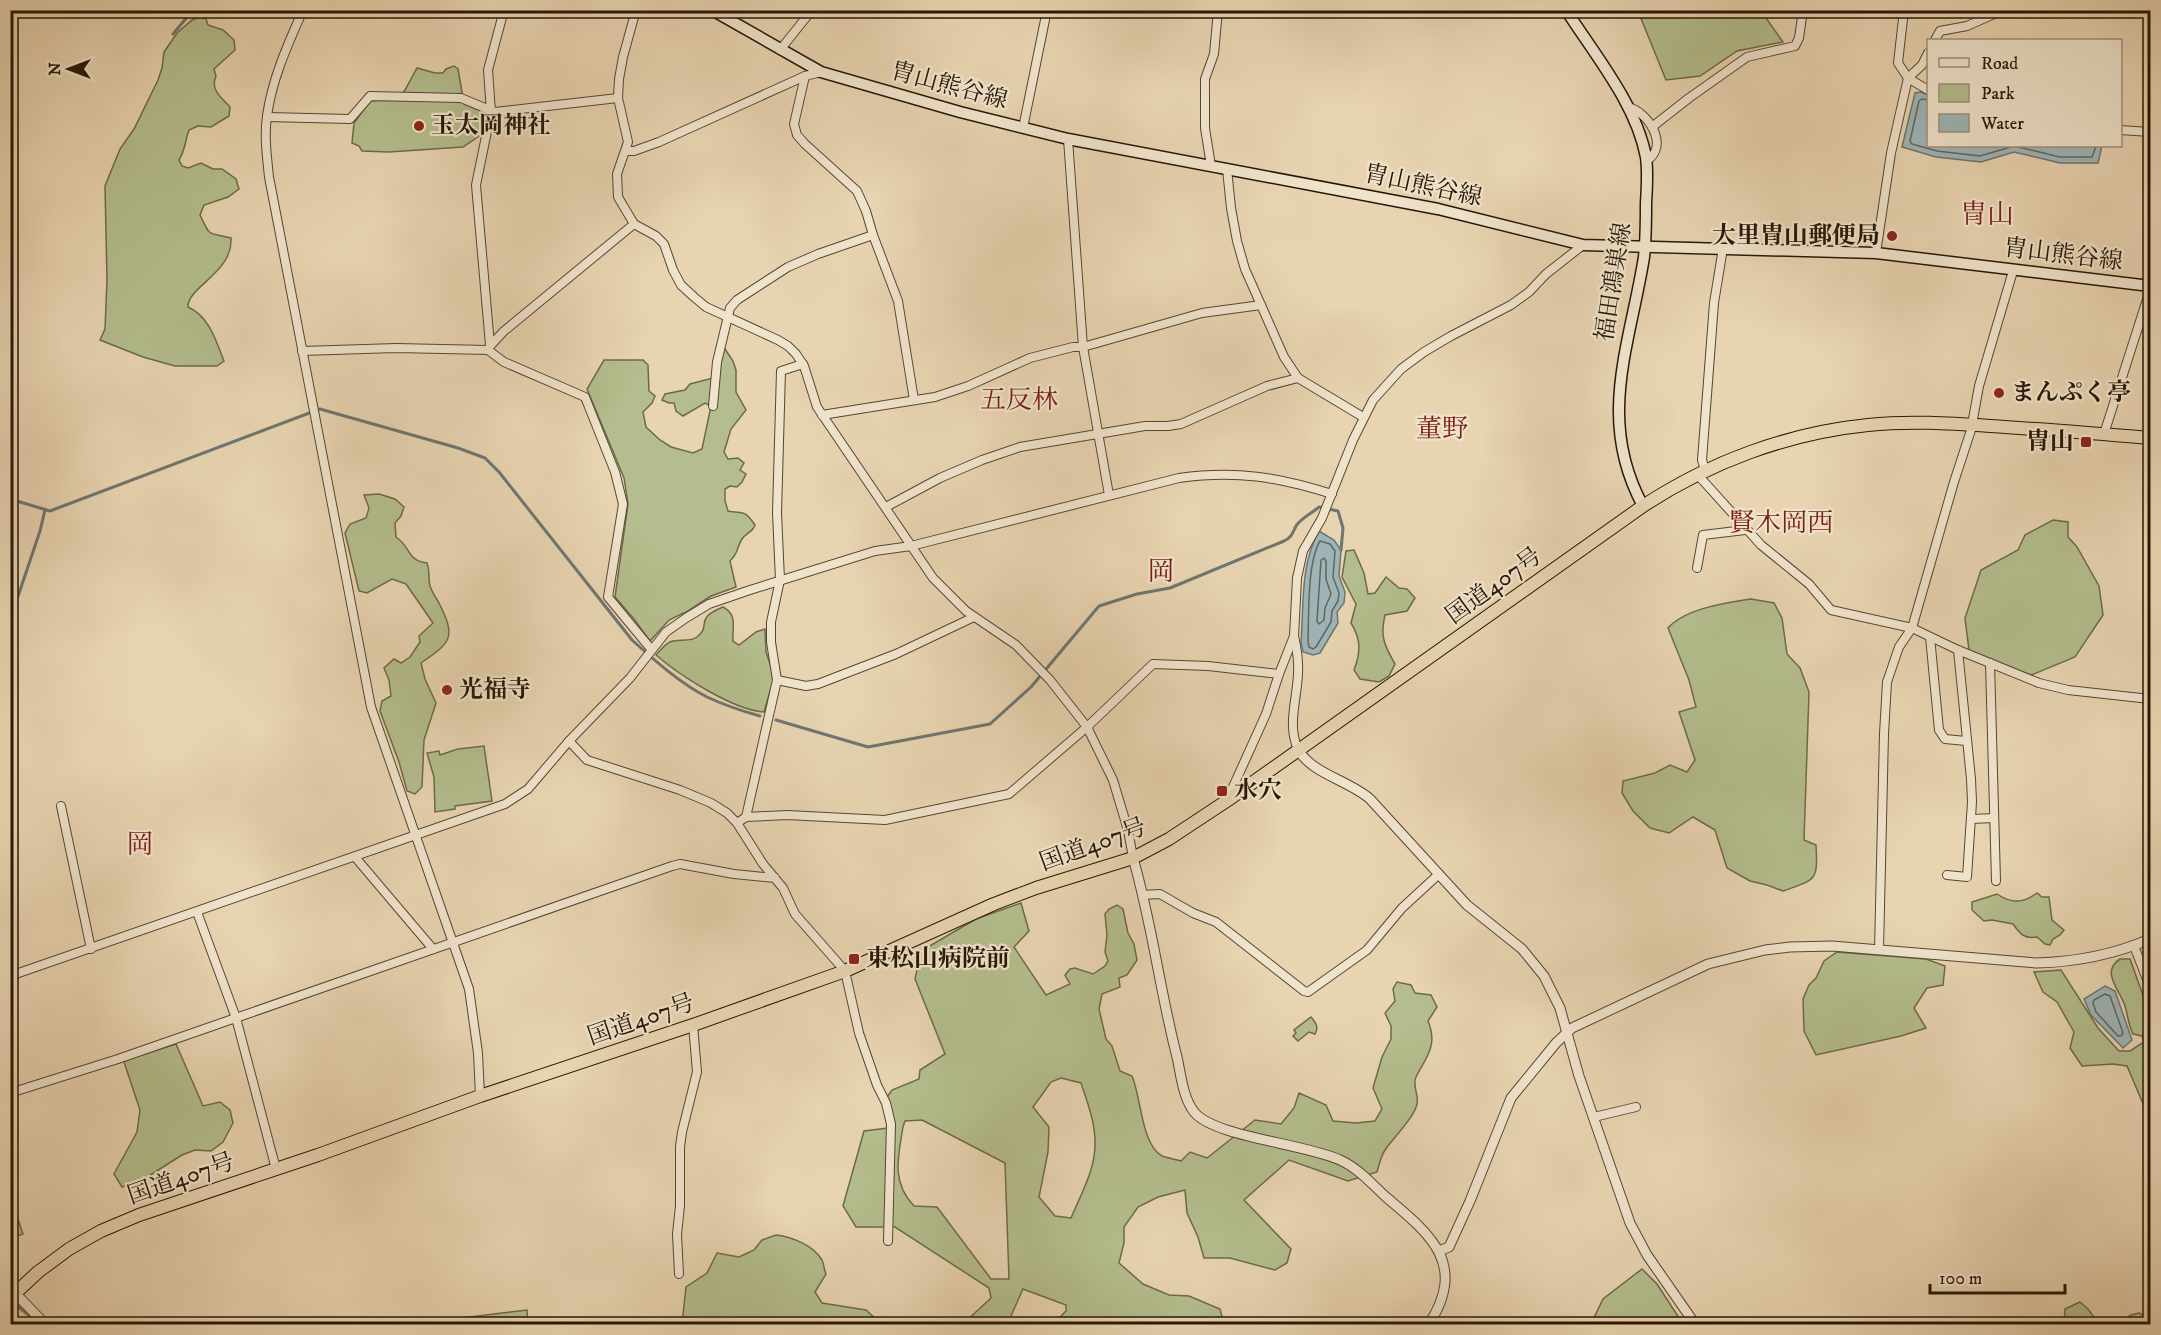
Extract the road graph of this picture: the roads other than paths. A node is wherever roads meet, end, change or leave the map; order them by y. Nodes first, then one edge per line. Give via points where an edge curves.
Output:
1 (303, 10) edge
2 (504, 10) edge
3 (636, 10) edge
4 (712, 10) edge
5 (812, 10) edge
6 (1047, 10) edge
7 (1218, 10) edge
8 (1566, 10) edge
9 (1803, 10) edge
10 (1904, 10) edge
11 (2003, 10) edge
12 (1936, 39) edge
13 (780, 50) junction
14 (1925, 65) edge
15 (821, 72) junction
16 (805, 76) junction
17 (1908, 78) junction
18 (1927, 89) edge
19 (618, 98) junction
20 (1628, 107) junction
21 (491, 112) junction
22 (267, 117) junction
23 (1652, 127) junction
24 (1023, 128) junction
25 (2122, 130) edge
26 (2151, 132) edge
27 (1068, 139) junction
28 (626, 151) junction
29 (1646, 161) junction
30 (1211, 166) junction
31 (1227, 170) junction
32 (633, 224) junction
33 (873, 236) junction
34 (1583, 245) junction
35 (1645, 246) junction
36 (1723, 248) junction
37 (1876, 253) junction
38 (2013, 271) junction
39 (2151, 288) edge
40 (1261, 305) junction
41 (728, 317) junction
42 (489, 347) junction
43 (1083, 347) junction
44 (302, 351) junction
45 (802, 364) junction
46 (1298, 378) junction
47 (914, 400) junction
48 (713, 406) dead end
49 (822, 415) junction
50 (1364, 417) junction
51 (1972, 425) junction
52 (2104, 434) junction
53 (1098, 435) junction
54 (2151, 438) edge
55 (1701, 472) junction
56 (1332, 494) junction
57 (1109, 495) junction
58 (1642, 506) junction
59 (886, 507) junction
60 (1745, 530) junction
61 (911, 546) junction
62 (1697, 568) dead end
63 (780, 580) junction
64 (974, 617) junction
65 (1912, 628) junction
66 (1294, 636) junction
67 (1930, 637) junction
68 (651, 649) junction
69 (1958, 650) junction
70 (1990, 663) junction
71 (1279, 674) junction
72 (777, 680) junction
73 (2151, 699) edge
74 (1087, 727) junction
75 (569, 741) junction
76 (1966, 741) junction
77 (1298, 749) junction
78 (1228, 800) junction
79 (61, 806) dead end
80 (746, 817) junction
81 (1994, 818) junction
82 (1971, 819) junction
83 (737, 823) junction
84 (416, 836) junction
85 (355, 857) junction
86 (1133, 858) junction
87 (1439, 874) junction
88 (1947, 875) dead end
89 (775, 878) junction
90 (1996, 882) dead end
91 (1142, 895) junction
92 (197, 912) junction
93 (2151, 939) edge
94 (454, 942) junction
95 (2134, 946) junction
96 (91, 949) junction
97 (433, 949) junction
98 (1879, 950) junction
99 (845, 971) junction
100 (10, 976) edge
101 (2151, 987) edge
102 (236, 1018) junction
103 (693, 1025) junction
104 (1567, 1031) junction
105 (10, 1094) edge
106 (480, 1096) junction
107 (1636, 1107) dead end
108 (1594, 1117) junction
109 (276, 1169) junction
110 (888, 1241) dead end
111 (1439, 1251) junction
112 (678, 1274) dead end
113 (13, 1295) edge
114 (45, 1324) edge
115 (1429, 1324) edge
116 (1695, 1324) edge

1 - 22 street via 273,85
2 - 21 street via 488,70
3 - 19 street via 623,57
4 - 13 main road, 胄山熊谷線
5 - 13 street
6 - 24 street
7 - 30 street via 1214,54 1205,79 1204,128
8 - 20 main road, 福田鴻巣線
9 - 23 street via 1795,46 1747,57
10 - 17 street via 1898,63
11 - 12 street via 1967,26 1940,31
13 - 15 main road, 胄山熊谷線
14 - 17 street
15 - 16 street
15 - 24 main road, 胄山熊谷線
16 - 28 street via 659,142
16 - 33 street via 794,124 797,135 857,191
17 - 18 street
17 - 37 street via 1891,153
19 - 21 street
19 - 28 street via 628,142
20 - 23 street via 1639,111
20 - 29 main road, 福田鴻巣線
21 - 22 street via 461,99 370,96 350,119
21 - 42 street via 476,185
22 - 44 street via 269,177
23 - 29 street via 1657,150
24 - 27 main road, 胄山熊谷線
25 - 26 street
27 - 30 main road, 胄山熊谷線
27 - 43 street
28 - 32 street via 617,174 618,197
29 - 35 main road, 福田鴻巣線
30 - 31 main road, 胄山熊谷線
31 - 34 main road, 胄山熊谷線 via 1438,209
31 - 40 street via 1237,241
32 - 41 street via 664,244 681,285 706,307
32 - 42 street
33 - 41 street via 788,267 737,300
33 - 47 street via 901,312
34 - 35 main road, 胄山熊谷線
34 - 50 street via 1511,305 1451,336 1401,369 1373,400
35 - 36 main road, 胄山熊谷線
35 - 58 main road, 福田鴻巣線 via 1618,402 1626,468
36 - 37 main road, 胄山熊谷線
36 - 55 street via 1714,303
37 - 38 main road, 胄山熊谷線
38 - 39 main road, 胄山熊谷線
38 - 51 street via 1979,386
39 - 52 street
40 - 43 street via 1202,313
40 - 46 street
41 - 45 street via 788,346
41 - 48 street via 717,362
42 - 44 street
42 - 68 street via 504,362 585,397 615,472 622,504 608,597
43 - 47 street via 1029,358 968,386
43 - 53 street
44 - 84 street via 371,707
45 - 49 street
45 - 63 street via 781,371 777,513
46 - 50 street
46 - 53 street via 1268,386 1181,424
47 - 49 street
49 - 59 street
50 - 56 street
51 - 52 highway, 国道407号
51 - 55 highway, 国道407号 via 1906,423 1842,429 1788,440
51 - 65 street
52 - 54 highway, 国道407号
53 - 57 street
53 - 59 street via 1010,450 940,478
55 - 58 highway, 国道407号
55 - 60 street
56 - 57 street via 1283,480 1229,473 1179,478
56 - 66 street via 1299,567
57 - 61 street
58 - 77 highway, 国道407号
59 - 61 street
60 - 62 street via 1703,535
60 - 65 street via 1809,584 1831,610
61 - 63 street via 875,551
61 - 64 street via 933,578
63 - 68 street via 709,604 666,632
63 - 72 street via 771,622
64 - 72 street via 896,654 818,684 806,686
64 - 74 street via 1020,649
65 - 67 street
65 - 98 street via 1899,647 1887,682
66 - 71 street
66 - 77 street via 1298,661 1292,725
67 - 69 street
67 - 76 street via 1939,730 1945,739
68 - 75 street via 630,678
69 - 70 street
69 - 76 street
70 - 73 street via 2068,690
70 - 81 street
71 - 74 street via 1153,664
71 - 78 street
72 - 80 street
74 - 80 street via 1009,794 885,820
74 - 86 street via 1113,780
75 - 83 street via 587,760 711,803
75 - 84 street via 528,789 505,804
76 - 82 street
77 - 78 highway, 国道407号
77 - 87 street via 1309,764 1370,799
78 - 86 highway, 国道407号
79 - 96 street
80 - 83 street
81 - 82 street
81 - 90 street
82 - 88 street via 1967,877
83 - 89 street
84 - 85 street
84 - 94 street
85 - 92 street
85 - 97 street
86 - 91 street
86 - 99 highway, 国道407号 via 994,904
87 - 91 street via 1402,908 1367,950 1308,992 1216,922 1160,894
87 - 104 street via 1467,905 1535,964 1554,993
89 - 94 street via 680,864
89 - 99 street via 795,914
91 - 111 street via 1172,1041 1193,1111 1202,1120 1239,1134 1303,1147 1349,1165 1422,1228
92 - 96 street
92 - 102 street
93 - 95 street
94 - 97 street
94 - 106 street via 475,1017
95 - 98 street via 2067,963
95 - 101 street
96 - 100 street
97 - 102 street
98 - 104 street via 1790,947 1738,956 1708,964
99 - 103 highway, 国道407号
99 - 110 street via 859,1033 891,1124
102 - 105 street
102 - 109 street
103 - 106 highway, 国道407号
103 - 112 street via 697,1072 682,1132
104 - 108 street
104 - 111 street via 1511,1098 1449,1247
106 - 109 highway, 国道407号
107 - 108 street
108 - 116 street via 1630,1223 1647,1255
109 - 113 highway, 国道407号 via 101,1231 63,1253
111 - 115 street via 1444,1287 1442,1300
113 - 114 street

